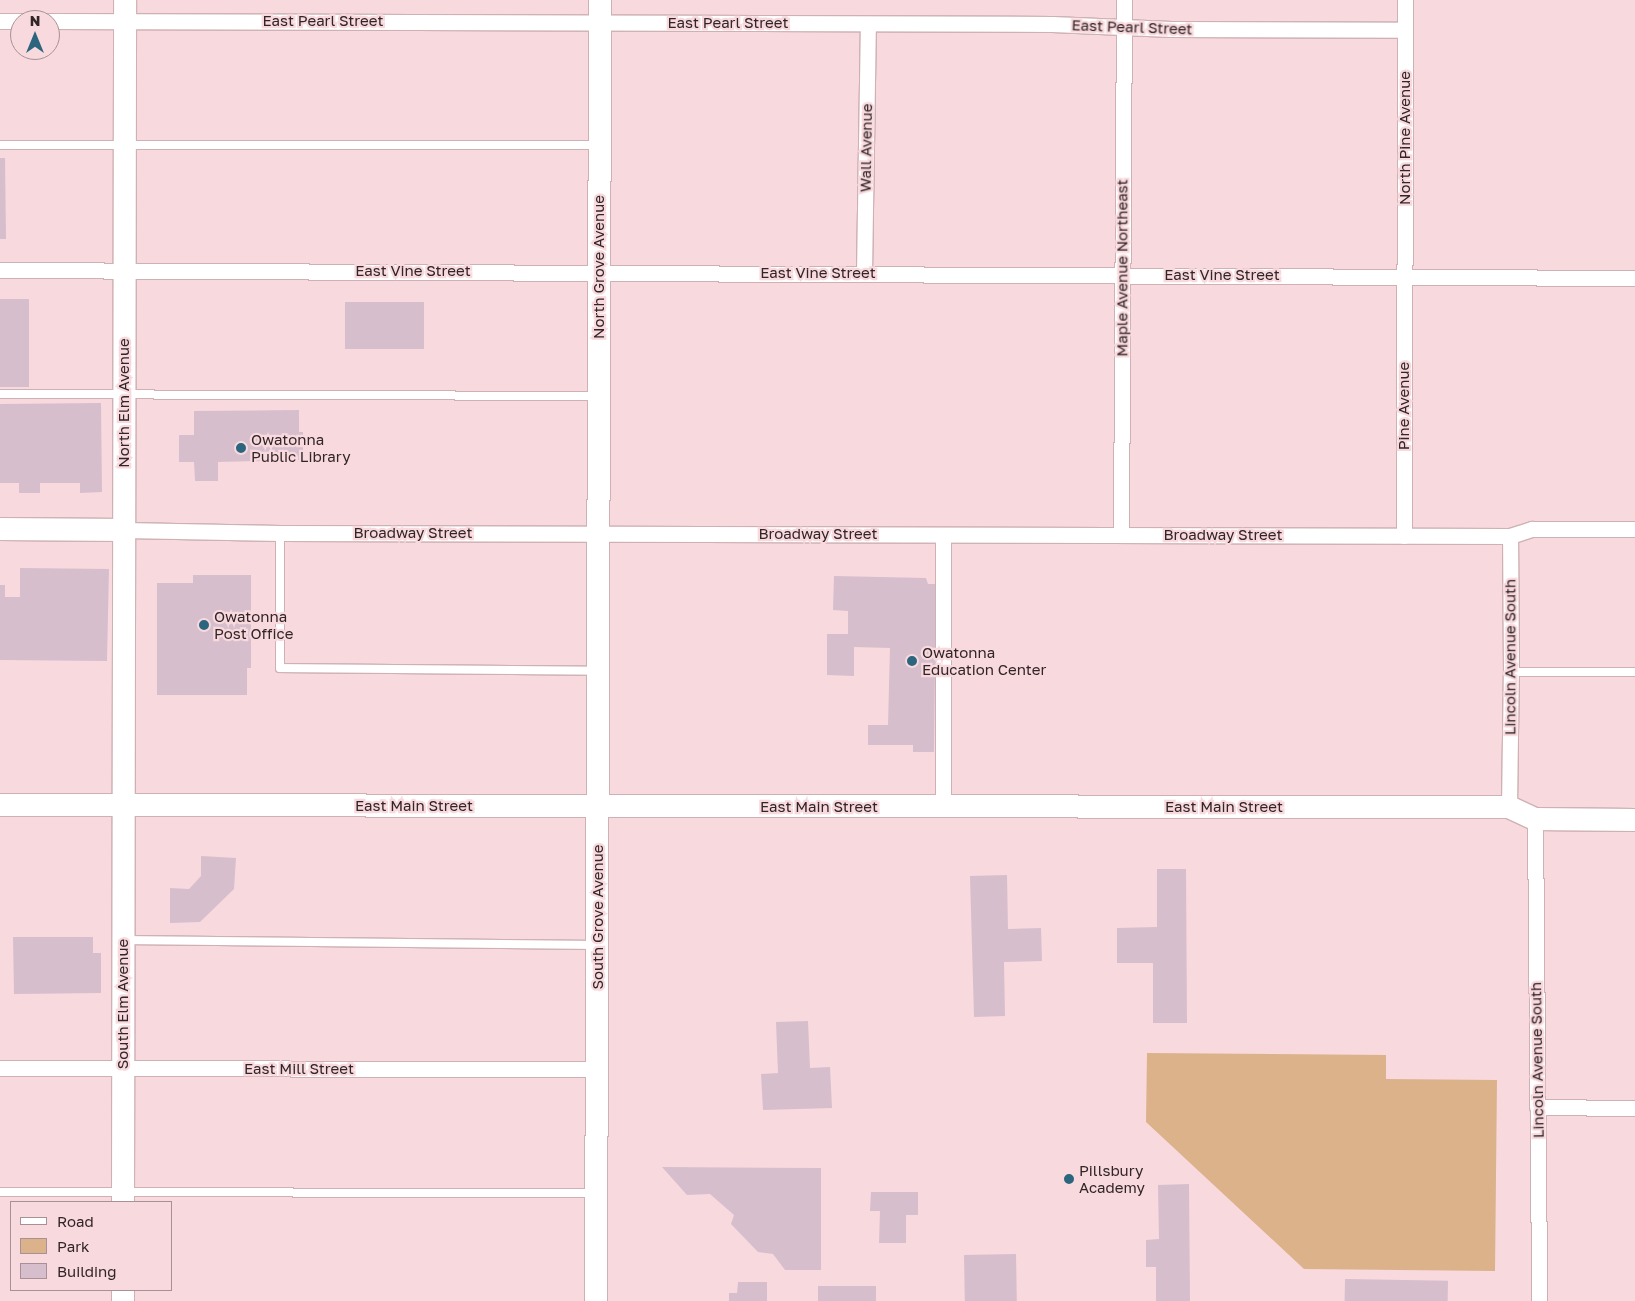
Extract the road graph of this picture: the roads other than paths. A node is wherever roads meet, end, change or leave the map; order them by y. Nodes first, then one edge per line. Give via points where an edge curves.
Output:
1 (600, 0) edge
2 (1124, 0) edge
3 (1405, 0) edge
4 (125, 10) edge
5 (60, 20) edge
6 (600, 22) junction
7 (868, 24) junction
8 (1123, 26) junction
9 (1405, 30) junction
10 (0, 145) edge
11 (125, 146) junction
12 (600, 146) junction
13 (0, 270) edge
14 (125, 270) junction
15 (599, 272) junction
16 (864, 273) junction
17 (1122, 275) junction
18 (1405, 276) junction
19 (1635, 278) edge
20 (0, 394) edge
21 (124, 394) junction
22 (599, 396) junction
23 (1635, 529) edge
24 (0, 530) edge
25 (124, 530) junction
26 (280, 533) junction
27 (599, 534) junction
28 (943, 534) junction
29 (1121, 535) junction
30 (1404, 536) junction
31 (1510, 536) junction
32 (599, 671) junction
33 (1511, 672) junction
34 (1635, 672) edge
35 (0, 805) edge
36 (124, 806) junction
37 (598, 807) junction
38 (943, 807) junction
39 (1509, 807) junction
40 (1535, 820) junction
41 (1635, 820) edge
42 (124, 940) junction
43 (598, 944) junction
44 (0, 1068) edge
45 (123, 1068) junction
46 (597, 1069) junction
47 (1538, 1107) junction
48 (1635, 1108) edge
49 (0, 1192) edge
50 (597, 1193) junction
51 (123, 1197) edge
52 (596, 1301) edge
53 (1539, 1301) edge

1 - 6 street, North Grove Avenue
2 - 8 street, Maple Avenue Northeast
3 - 9 street, North Pine Avenue
4 - 5 street, East Pearl Street
4 - 6 street, East Pearl Street
4 - 11 street, North Elm Avenue
6 - 7 street, East Pearl Street
6 - 12 street, North Grove Avenue
7 - 8 street, East Pearl Street
7 - 16 street, Wall Avenue
8 - 9 street, East Pearl Street
8 - 17 street, Maple Avenue Northeast
9 - 18 street, North Pine Avenue
10 - 11 lane
11 - 12 lane
11 - 14 street, North Elm Avenue
12 - 15 street, North Grove Avenue
13 - 14 street, East Vine Street
14 - 15 street, East Vine Street
14 - 21 street, North Elm Avenue
15 - 16 street, East Vine Street
15 - 22 street, North Grove Avenue
16 - 17 street, East Vine Street
17 - 18 street, East Vine Street
17 - 29 street, Maple Avenue Northeast
18 - 19 street, East Vine Street
18 - 30 street, Pine Avenue
20 - 21 lane
21 - 22 lane
21 - 25 street, North Elm Avenue
22 - 27 street, North Grove Avenue
23 - 31 street, Broadway Street via 1532,529
24 - 25 street, Broadway Street
25 - 26 street, Broadway Street
25 - 36 street, North Elm Avenue
26 - 27 street, Broadway Street
26 - 32 lane via 280,668
27 - 28 street, Broadway Street
27 - 32 street, South Grove Avenue
28 - 29 street, Broadway Street
28 - 38 street
29 - 30 street, Broadway Street
30 - 31 street, Broadway Street
31 - 33 street, Lincoln Avenue South
32 - 37 street, South Grove Avenue
33 - 34 lane
33 - 39 street, Lincoln Avenue South
35 - 36 street, East Main Street
36 - 37 street, East Main Street
36 - 42 street, South Elm Avenue
37 - 38 street, East Main Street
37 - 43 street, South Grove Avenue
38 - 39 street, East Main Street
39 - 40 street, East Main Street
40 - 41 street, East Main Street
40 - 47 street, Lincoln Avenue South
42 - 43 lane
42 - 45 street, South Elm Avenue
43 - 46 street, South Grove Avenue
44 - 45 street, East Mill Street
45 - 46 street, East Mill Street
45 - 51 street, South Elm Avenue
46 - 50 street, South Grove Avenue
47 - 48 street
47 - 53 street, Lincoln Avenue South
49 - 51 lane
50 - 51 lane
50 - 52 street, South Grove Avenue

